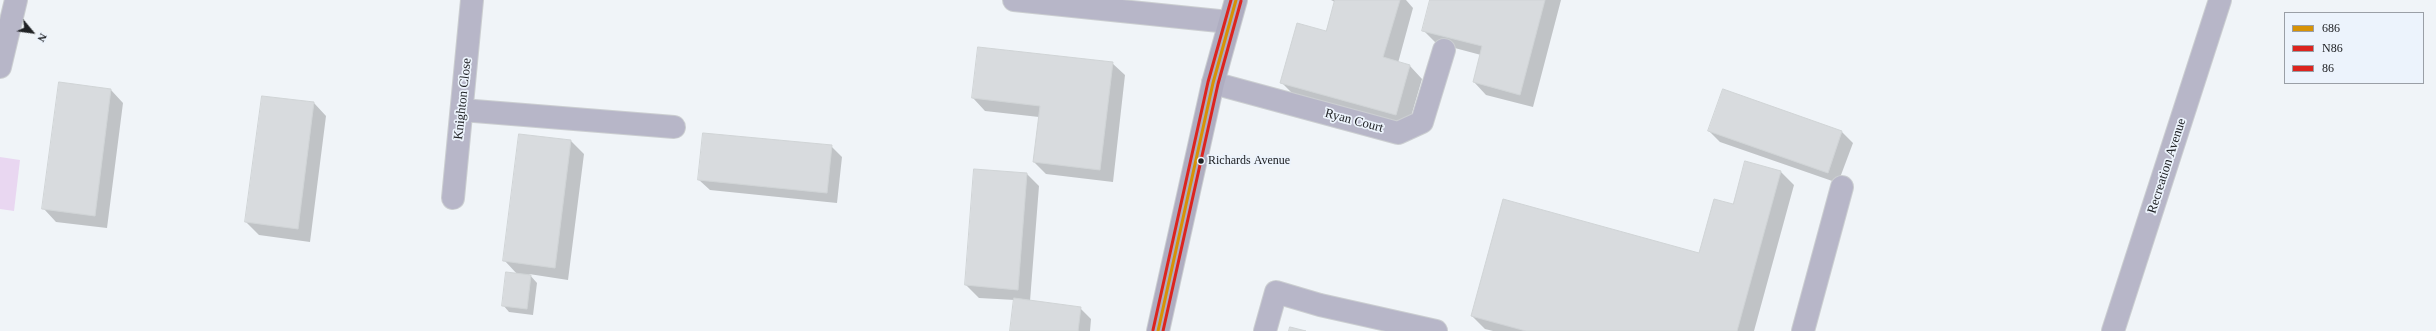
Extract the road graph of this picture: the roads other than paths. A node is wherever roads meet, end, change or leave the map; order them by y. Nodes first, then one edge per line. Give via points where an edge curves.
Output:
1 (16, 0) edge
2 (472, 0) edge
3 (1014, 0) edge
4 (1236, 0) edge
5 (2220, 0) edge
6 (1229, 22) junction
7 (1444, 50) dead end
8 (0, 67) edge
9 (1213, 83) junction
10 (462, 110) junction
11 (674, 127) dead end
12 (1842, 187) dead end
13 (453, 198) dead end
14 (1158, 331) edge
15 (1265, 331) edge
16 (1433, 331) edge
17 (1803, 331) edge
18 (2113, 331) edge

1 - 8 street
2 - 10 street, Knighton Close
3 - 6 street
4 - 6 main road
5 - 18 street, Recreation Avenue
6 - 9 main road
7 - 9 street, Ryan Court via 1422,122 1398,133
9 - 14 main road
10 - 11 street
10 - 13 street, Knighton Close
12 - 17 street
15 - 16 street via 1276,292 1320,305

